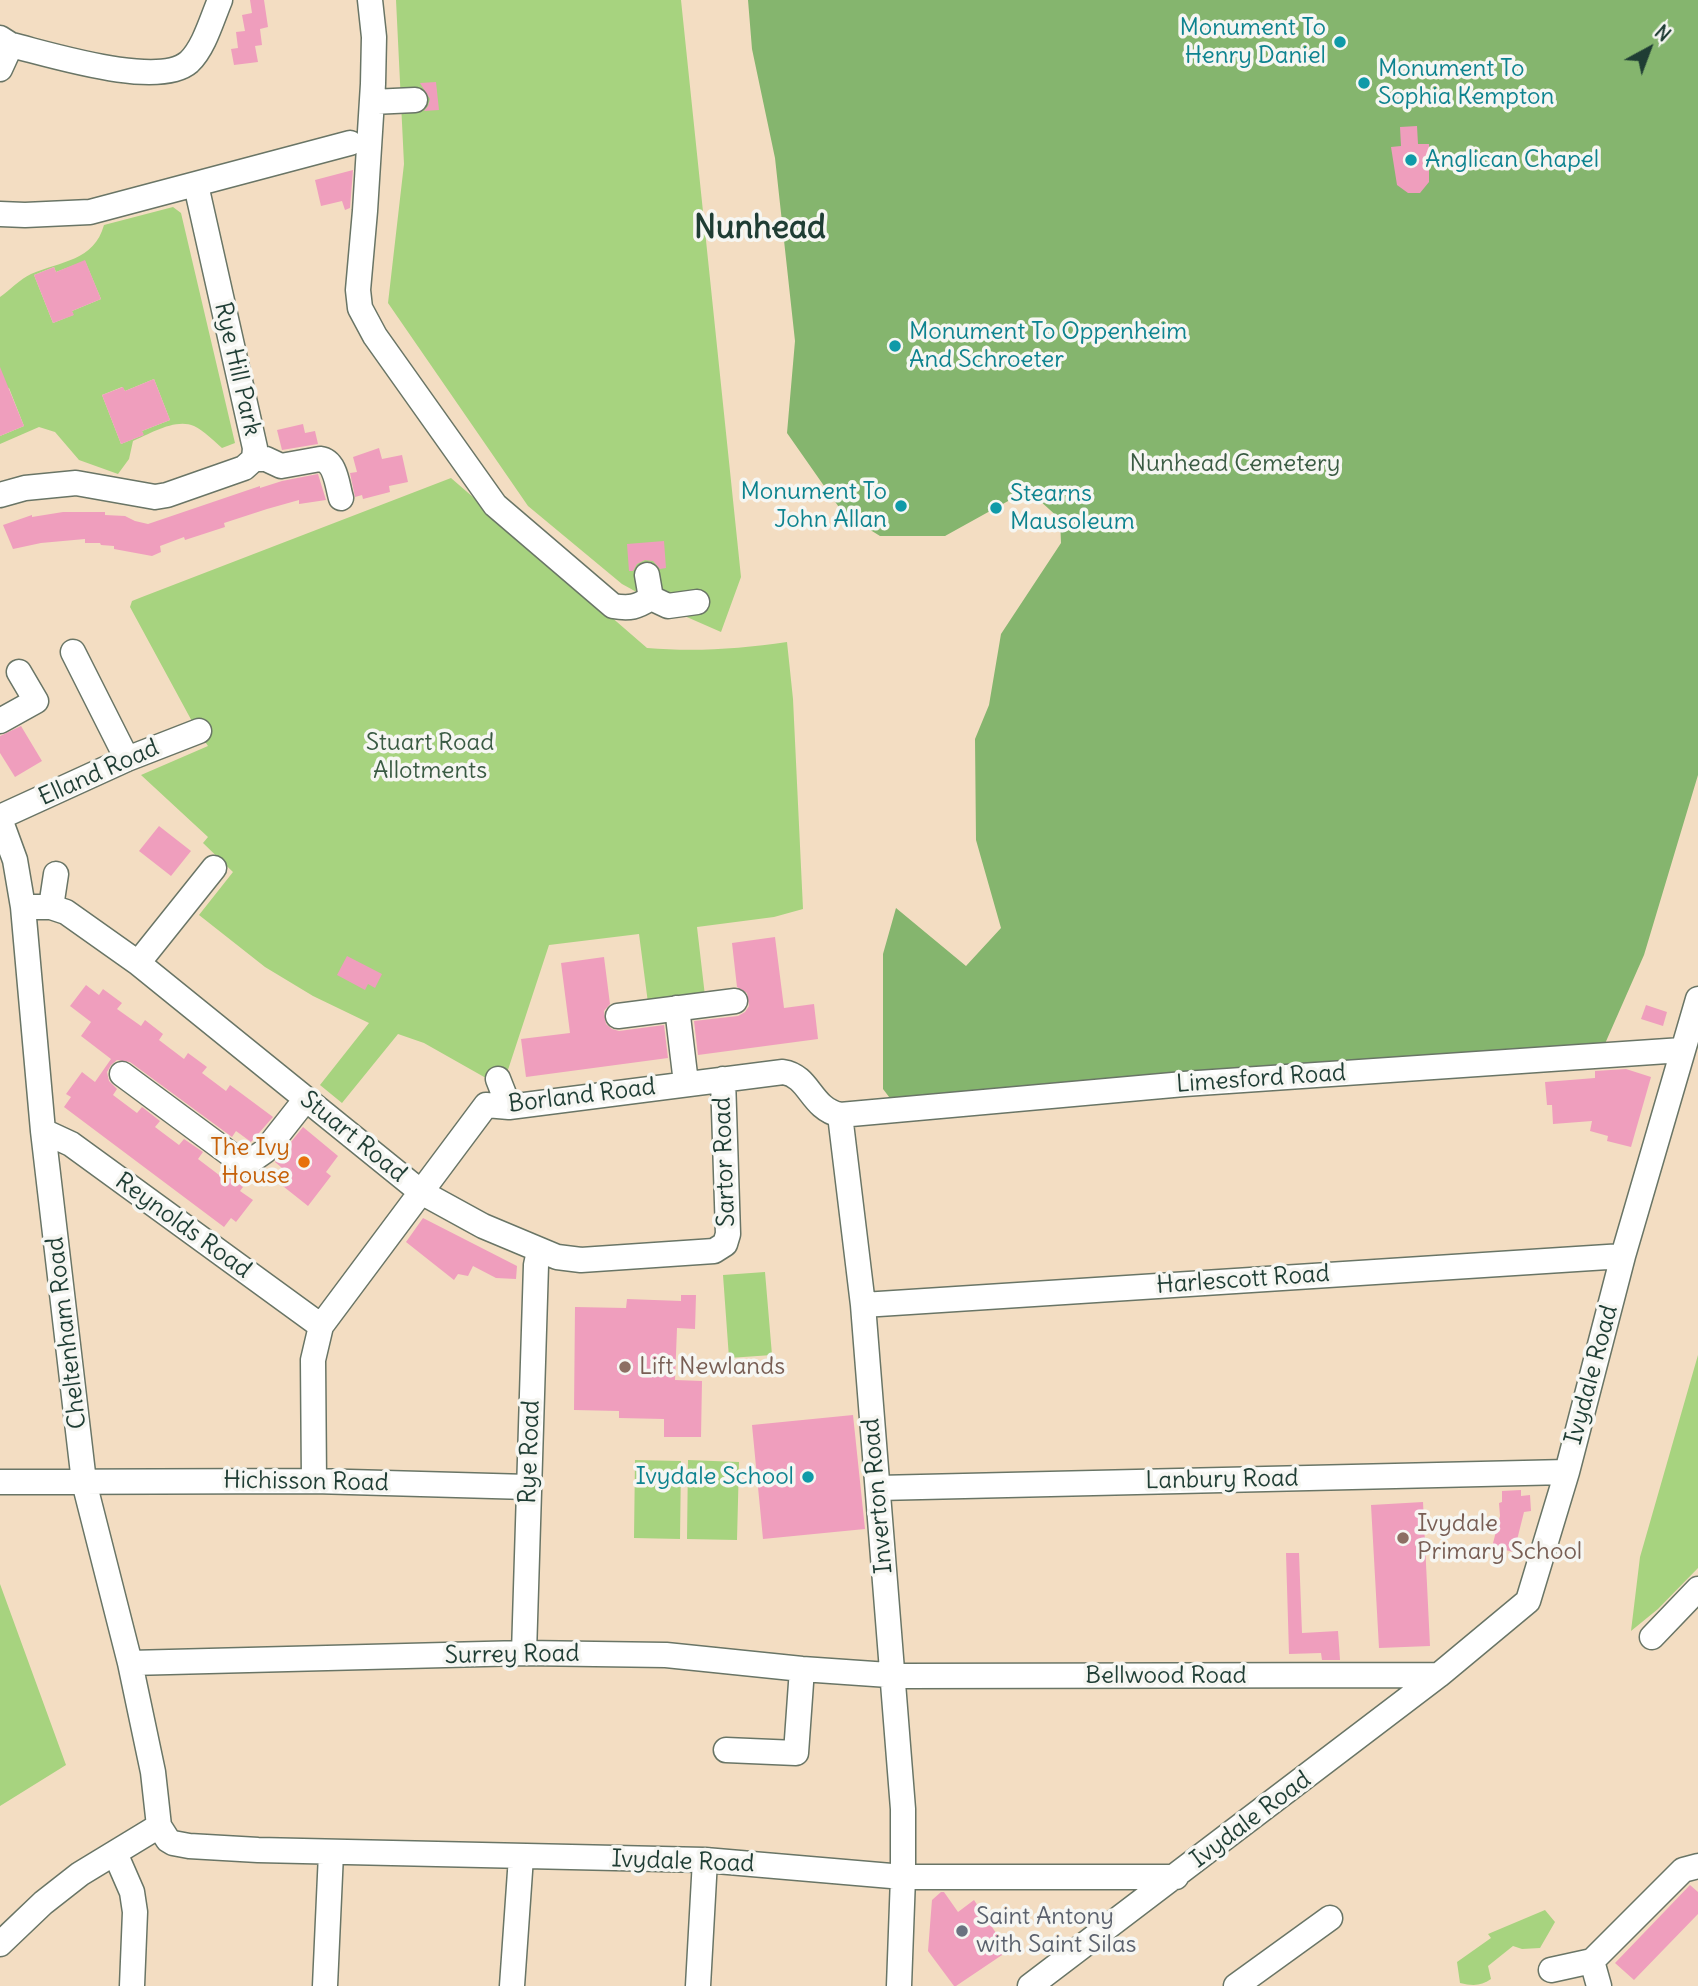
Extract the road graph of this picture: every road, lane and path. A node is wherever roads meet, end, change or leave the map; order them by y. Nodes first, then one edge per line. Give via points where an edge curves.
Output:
1 (220, 0) edge
2 (370, 0) edge
3 (6, 41) edge
4 (0, 69) edge
5 (415, 100) dead end
6 (372, 102) junction
7 (350, 143) dead end
8 (196, 185) junction
9 (0, 214) edge
10 (254, 459) junction
11 (0, 495) edge
12 (341, 498) dead end
13 (697, 602) dead end
14 (73, 652) dead end
15 (19, 672) dead end
16 (0, 721) edge
17 (199, 732) dead end
18 (127, 759) junction
19 (0, 818) edge
20 (214, 868) dead end
21 (56, 874) dead end
22 (23, 907) junction
23 (51, 907) junction
24 (138, 963) junction
25 (1698, 999) edge
26 (735, 1001) dead end
27 (677, 1009) junction
28 (618, 1016) dead end
29 (1682, 1050) junction
30 (122, 1074) dead end
31 (498, 1079) dead end
32 (723, 1079) junction
33 (686, 1083) junction
34 (306, 1099) junction
35 (509, 1107) junction
36 (840, 1115) junction
37 (43, 1131) junction
38 (421, 1192) junction
39 (725, 1244) joint
40 (539, 1251) junction
41 (1623, 1256) junction
42 (863, 1305) junction
43 (321, 1326) junction
44 (1567, 1472) junction
45 (314, 1481) junction
46 (0, 1482) edge
47 (84, 1482) junction
48 (528, 1487) junction
49 (878, 1488) junction
50 (1698, 1589) edge
51 (1652, 1637) dead end
52 (524, 1653) junction
53 (130, 1663) junction
54 (802, 1669) junction
55 (1439, 1675) junction
56 (892, 1676) junction
57 (726, 1750) dead end
58 (164, 1833) junction
59 (115, 1853) junction
60 (331, 1853) junction
61 (521, 1857) junction
62 (705, 1860) junction
63 (1698, 1866) edge
64 (903, 1877) junction
65 (1176, 1877) junction
66 (1331, 1918) dead end
67 (0, 1944) edge
68 (1592, 1961) junction
69 (1552, 1970) dead end
70 (132, 1986) edge
71 (325, 1986) edge
72 (512, 1986) edge
73 (698, 1986) edge
74 (899, 1986) edge
75 (1030, 1986) edge
76 (1236, 1986) edge
77 (1599, 1986) edge

1 - 3 street via 189,62 165,72 129,72
2 - 6 street
3 - 4 street
5 - 6 street
6 - 13 street via 358,290 366,321 484,490 510,519 613,606 636,607 649,586 668,606
7 - 8 street
8 - 9 street via 90,212
8 - 10 street, Rye Hill Park
10 - 11 street, Rye Hill Park via 244,468 155,497 76,483
10 - 12 street via 281,466 326,460
14 - 18 street
15 - 16 street via 36,701
17 - 18 street, Elland Road
18 - 19 street, Elland Road
19 - 22 street, Cheltenham Road via 15,860
20 - 24 street
21 - 23 street
22 - 23 street, Stuart Road
22 - 37 street, Cheltenham Road
23 - 24 street, Stuart Road
24 - 34 street, Stuart Road
25 - 29 street, Ivydale Road
26 - 27 street
27 - 28 street
27 - 33 street
29 - 36 street, Limesford Road via 1184,1084
29 - 41 street, Ivydale Road
30 - 34 street via 245,1165 265,1151
31 - 35 street
32 - 33 street, Borland Road
32 - 36 street, Borland Road via 792,1074 822,1108
32 - 39 street, Sartor Road
33 - 35 street, Borland Road
34 - 38 street, Stuart Road
35 - 38 street, Borland Road via 486,1105
36 - 42 street, Inverton Road
37 - 43 street, Reynolds Road via 71,1144
37 - 47 street, Cheltenham Road
38 - 40 street, Stuart Road
38 - 43 street, Borland Road
39 - 40 street, Stuart Road via 714,1251 600,1260
40 - 48 street, Rye Road
41 - 42 street, Harlescott Road
41 - 44 street, Ivydale Road
42 - 49 street, Inverton Road
43 - 45 street, Borland Road via 313,1360
44 - 49 street, Lanbury Road
44 - 55 street, Ivydale Road via 1528,1601
45 - 47 street, Hichisson Road
45 - 48 street, Hichisson Road
46 - 47 street, Hichisson Road
47 - 53 street, Cheltenham Road
48 - 52 street, Rye Road
49 - 56 street, Inverton Road
50 - 51 street
52 - 53 street, Surrey Road
52 - 54 street, Surrey Road via 666,1655
53 - 58 street, Cheltenham Road
54 - 56 street, Surrey Road
54 - 57 street via 796,1753
55 - 56 street, Bellwood Road
55 - 65 street, Ivydale Road
56 - 64 street, Inverton Road via 903,1809
58 - 59 street
58 - 60 street, Ivydale Road via 173,1843 189,1846
59 - 67 street via 43,1903
59 - 70 street via 132,1892 135,1912
60 - 61 street, Ivydale Road
60 - 71 street
61 - 62 street, Ivydale Road
61 - 72 street
62 - 64 street, Ivydale Road
62 - 73 street
63 - 68 street via 1683,1870
64 - 65 street, Ivydale Road
64 - 74 street, Inverton Road
65 - 75 street
66 - 76 street
68 - 69 street
68 - 77 street

